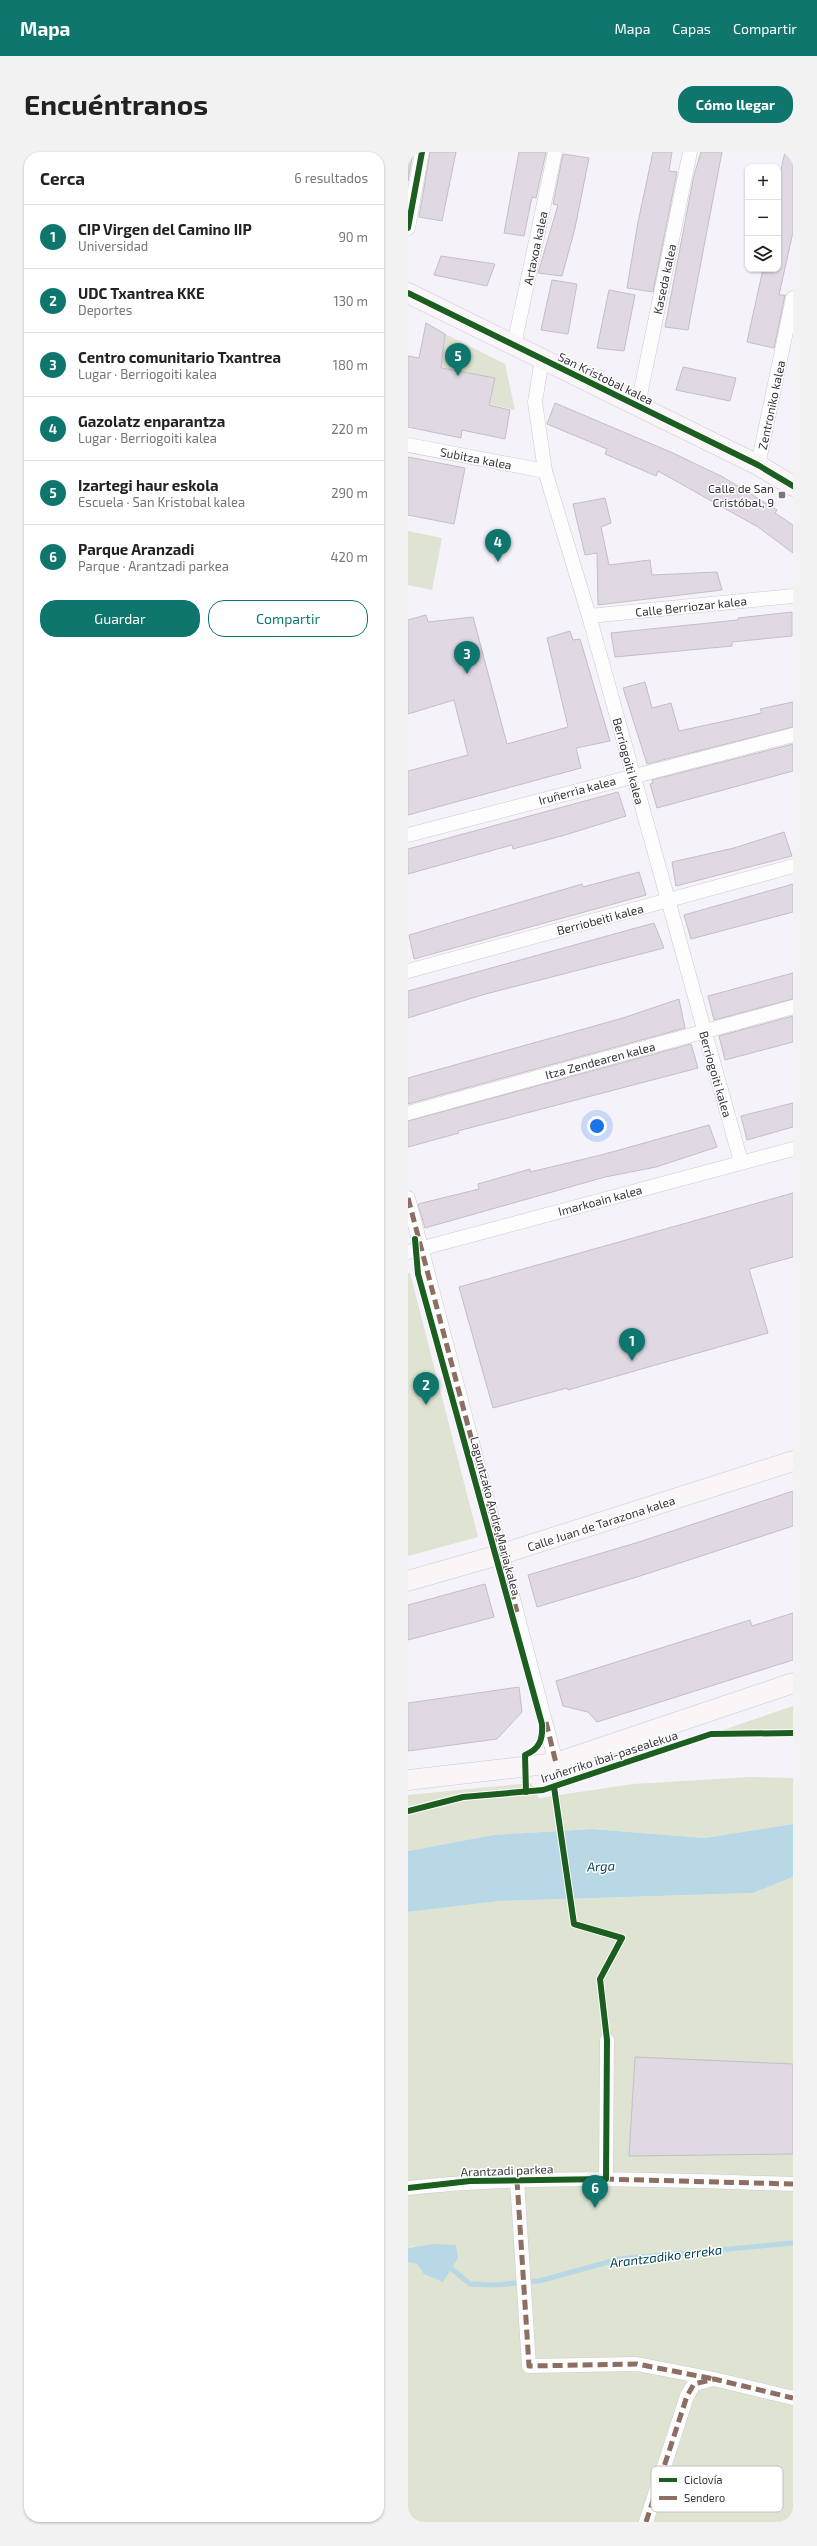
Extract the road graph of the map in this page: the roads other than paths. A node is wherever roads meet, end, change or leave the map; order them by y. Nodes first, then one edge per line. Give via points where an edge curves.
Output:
1 (422, 152) edge
2 (555, 152) edge
3 (690, 152) edge
4 (408, 228) edge
5 (408, 293) edge
6 (793, 298) edge
7 (514, 345) junction
8 (542, 359) junction
9 (638, 405) junction
10 (408, 445) edge
11 (758, 465) junction
12 (545, 471) junction
13 (793, 486) edge
14 (793, 596) edge
15 (589, 616) junction
16 (793, 735) edge
17 (633, 775) junction
18 (408, 835) edge
19 (793, 866) edge
20 (666, 901) junction
21 (408, 972) edge
22 (793, 1007) edge
23 (704, 1032) junction
24 (408, 1113) edge
25 (793, 1149) edge
26 (741, 1162) junction
27 (408, 1198) edge
28 (408, 1214) edge
29 (415, 1246) edge
30 (793, 1461) edge
31 (502, 1554) junction
32 (408, 1581) edge
33 (793, 1683) edge
34 (556, 1763) junction
35 (408, 1780) edge
36 (607, 2040) dead end
37 (606, 2178) junction
38 (517, 2180) junction
39 (793, 2184) edge
40 (408, 2188) edge
41 (714, 2379) junction
42 (793, 2398) edge
43 (664, 2466) edge
44 (651, 2507) edge
45 (646, 2522) edge

1 - 4 street
2 - 7 street, Artaxoa kalea
3 - 9 street, Kaseda kalea
5 - 7 street, San Kristobal kalea
6 - 11 street, Zentroniko kalea
7 - 8 street, San Kristobal kalea
8 - 9 street, San Kristobal kalea
8 - 12 street, Berriogoiti kalea via 535,402
9 - 11 street, San Kristobal kalea
10 - 12 street, Subitza kalea
11 - 13 street, San Kristobal kalea
12 - 15 street, Berriogoiti kalea
14 - 15 street, Calle Berriozar kalea
15 - 17 street, Berriogoiti kalea
16 - 17 street, Iruñerria kalea
17 - 18 street, Iruñerria kalea
17 - 20 street, Berriogoiti kalea
19 - 20 street, Berriobeiti kalea
20 - 21 street, Berriobeiti kalea
20 - 23 street, Berriogoiti kalea
22 - 23 street, Itza Zendearen kalea
23 - 24 street, Itza Zendearen kalea
23 - 26 street, Berriogoiti kalea
25 - 26 street, Imarkoain kalea
26 - 29 street, Imarkoain kalea
27 - 29 street, Laguntzako Andre Maria kalea
28 - 29 street, Laguntzako Andre Maria kalea
29 - 31 street, Laguntzako Andre Maria kalea
30 - 31 street, Calle Juan de Tarazona kalea
31 - 32 street, Calle Juan de Tarazona kalea
31 - 34 street, Laguntzako Andre Maria kalea
33 - 34 street
34 - 35 street
36 - 37 street
37 - 38 street, Arantzadi parkea
37 - 39 street, Arantzadi parkea
38 - 40 street, Arantzadi parkea via 470,2181
38 - 41 street via 529,2366 637,2364
41 - 42 street
41 - 43 street via 694,2384 687,2396
44 - 45 street

